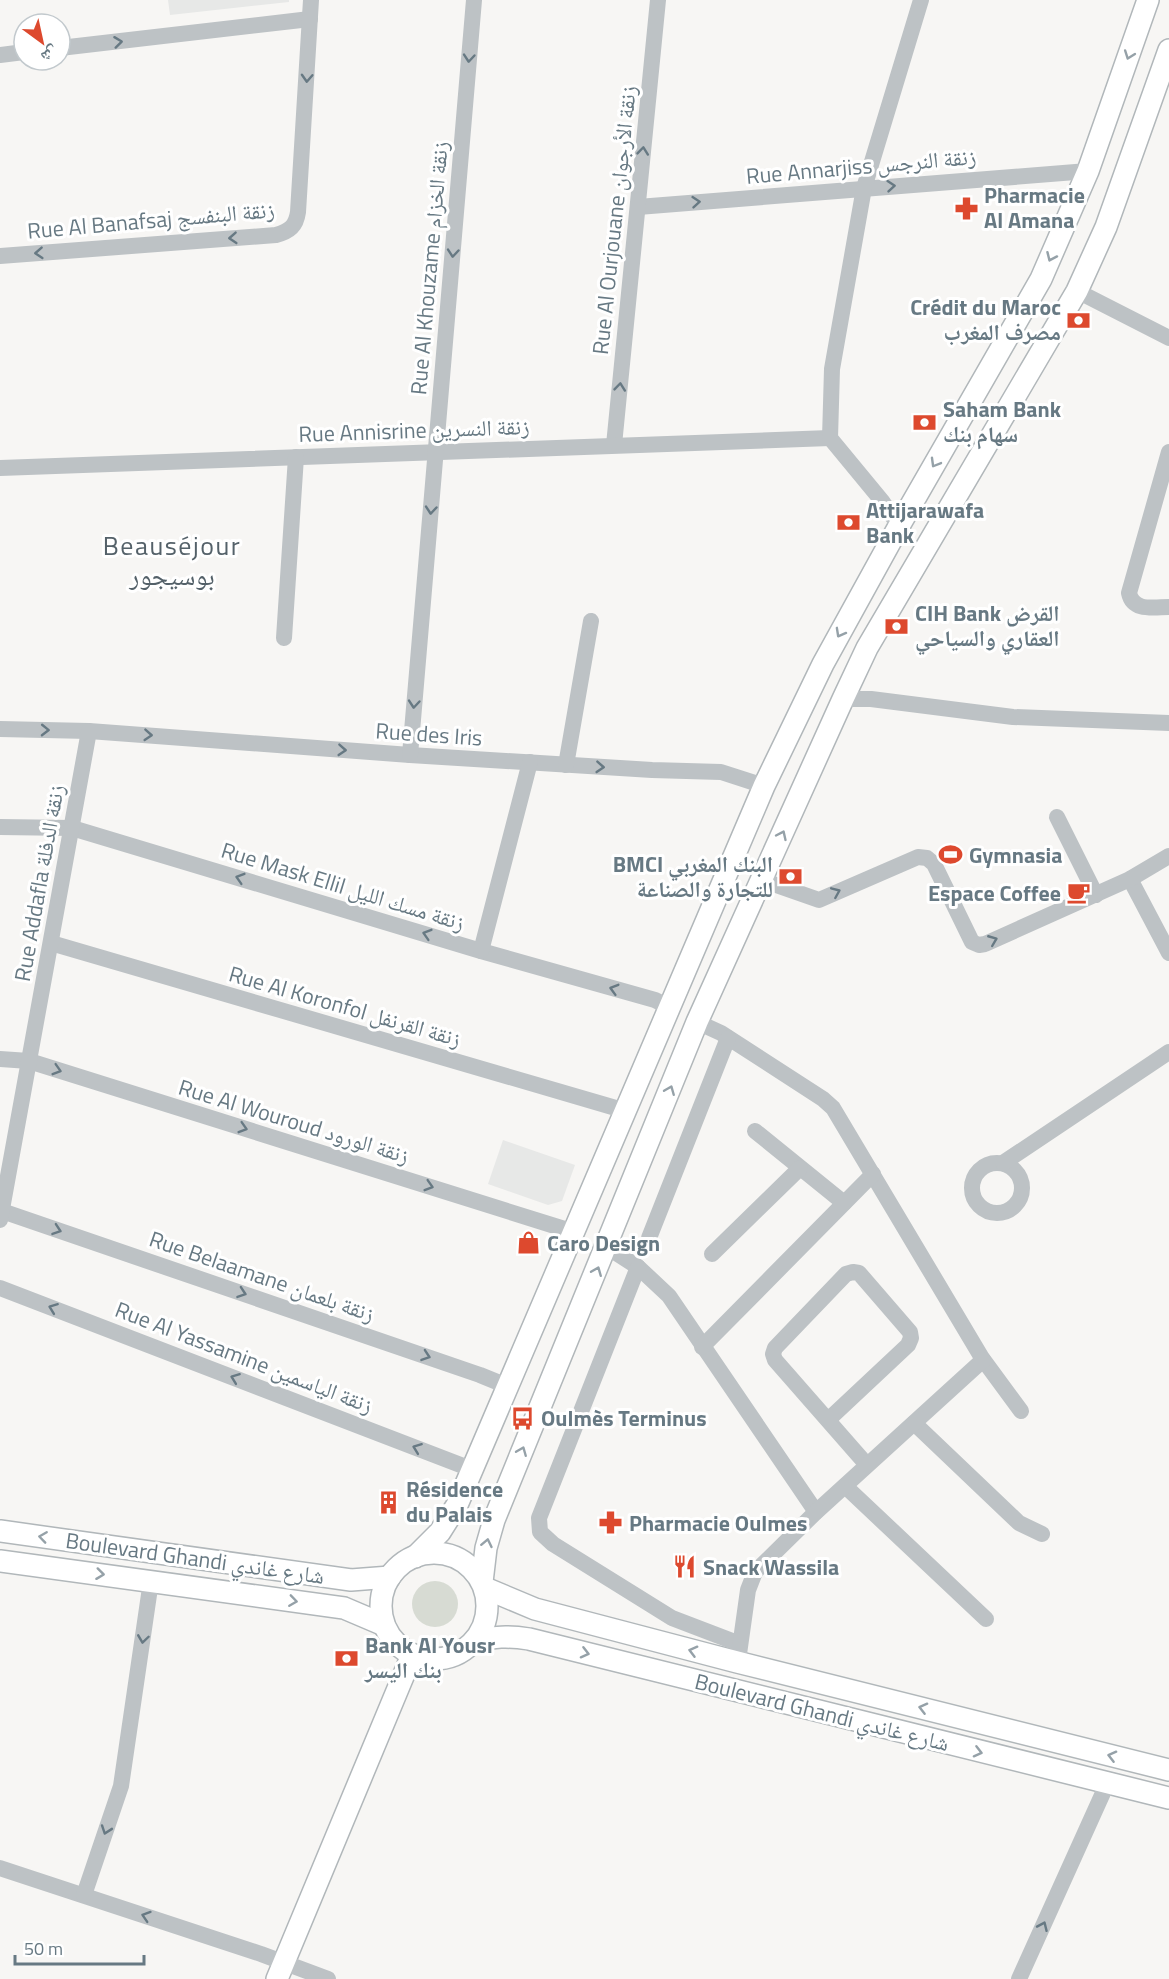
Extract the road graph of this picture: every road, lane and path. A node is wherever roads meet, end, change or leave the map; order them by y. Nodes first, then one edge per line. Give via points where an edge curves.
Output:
1 (311, 0) edge
2 (474, 0) edge
3 (658, 0) edge
4 (921, 0) edge
5 (1148, 0) edge
6 (310, 20) junction
7 (72, 47) edge
8 (1169, 50) edge
9 (1088, 171) junction
10 (864, 188) junction
11 (638, 207) junction
12 (0, 256) edge
13 (1077, 291) junction
14 (1169, 338) edge
15 (830, 438) junction
16 (614, 446) junction
17 (436, 451) junction
18 (1169, 452) edge
19 (296, 457) junction
20 (0, 468) edge
21 (899, 526) junction
22 (1169, 607) edge
23 (591, 621) dead end
24 (284, 638) dead end
25 (843, 699) junction
26 (1169, 723) edge
27 (0, 729) edge
28 (90, 731) junction
29 (410, 755) junction
30 (530, 762) junction
31 (566, 765) junction
32 (764, 786) junction
33 (1057, 818) dead end
34 (0, 827) edge
35 (72, 828) junction
36 (1169, 856) edge
37 (1130, 879) junction
38 (762, 880) junction
39 (1096, 895) junction
40 (51, 943) junction
41 (481, 951) junction
42 (1169, 953) edge
43 (669, 1007) junction
44 (697, 1022) junction
45 (728, 1038) junction
46 (1169, 1052) edge
47 (0, 1059) edge
48 (29, 1061) junction
49 (626, 1111) junction
50 (755, 1131) dead end
51 (1003, 1163) dead end
52 (800, 1168) junction
53 (873, 1174) junction
54 (844, 1203) junction
55 (1, 1216) edge
56 (574, 1232) junction
57 (649, 1238) dead end
58 (607, 1247) junction
59 (712, 1254) dead end
60 (638, 1267) junction
61 (0, 1288) edge
62 (702, 1347) junction
63 (983, 1360) junction
64 (507, 1386) junction
65 (1022, 1411) dead end
66 (828, 1420) junction
67 (914, 1423) junction
68 (867, 1466) junction
69 (471, 1469) junction
70 (845, 1486) junction
71 (816, 1512) junction
72 (0, 1531) edge
73 (1042, 1534) dead end
74 (415, 1557) junction
75 (0, 1561) edge
76 (390, 1577) junction
77 (151, 1581) junction
78 (484, 1585) junction
79 (986, 1619) dead end
80 (384, 1625) junction
81 (474, 1642) junction
82 (739, 1653) junction
83 (412, 1655) junction
84 (1169, 1770) edge
85 (1107, 1784) junction
86 (1169, 1798) edge
87 (0, 1868) edge
88 (84, 1895) junction
89 (281, 1971) edge
90 (328, 1979) edge
91 (1019, 1979) edge

1 - 6 street, Rue Al Banafsaj زنقة البنفسج
2 -> 17 street, Rue Al Khouzame زنقة الخزام
11 -> 3 street, Rue Al Ourjouane زنقة الأرجوان
4 - 10 street
5 -> 9 main road
7 -> 6 street
6 -> 12 street, Rue Al Banafsaj زنقة البنفسج via 298,212 291,229 276,235
8 - 13 main road via 1106,226
10 -> 9 street, Rue Annarjiss زنقة النرجس
9 -> 21 main road via 1026,307
11 -> 10 street, Rue Annarjiss زنقة النرجس
10 - 15 street via 832,369
16 -> 11 street, Rue Al Ourjouane زنقة الأرجوان
13 - 14 street
13 - 25 main road via 867,648
15 - 16 street, Rue Annisrine زنقة النسرين
15 - 21 street
16 - 17 street, Rue Annisrine زنقة النسرين
17 - 19 street, Rue Annisrine زنقة النسرين
17 -> 29 street, Rue Al Khouzame زنقة الخزام
18 - 22 street via 1129,593 1135,605
19 - 20 street, Rue Annisrine زنقة النسرين
19 - 24 street
21 -> 32 main road via 823,664
23 - 31 street
25 - 26 street via 1013,717
38 -> 25 main road
27 -> 28 street, Rue des Iris
28 -> 29 street, Rue des Iris
28 - 35 street, Rue Addafla زنقة الدفلة
29 - 30 street, Rue des Iris
30 - 31 street, Rue des Iris
30 - 41 street
31 -> 32 street, Rue des Iris via 721,772
32 - 43 main road
33 - 39 street
34 - 35 street, Rue Mask Ellil زنقة مسك الليل
35 - 40 street, Rue Addafla زنقة الدفلة
41 -> 35 street, Rue Mask Ellil زنقة مسك الليل
36 - 37 street
37 - 39 street
37 - 42 street
38 -> 39 street via 819,900 918,857 927,858 934,864 972,942 979,945
38 - 44 main road
40 - 48 street, Rue Addafla زنقة الدفلة
40 - 49 street, Rue Al Koronfol زنقة القرنفل
43 -> 41 street, Rue Mask Ellil زنقة مسك الليل
43 - 49 main road
44 - 45 street
58 -> 44 main road
45 - 53 street via 824,1099
45 - 57 street
46 - 51 street
47 - 48 street, Rue Al Wouroud زنقة الورود
48 - 55 street, Rue Addafla زنقة الدفلة
48 -> 56 street, Rue Al Wouroud زنقة الورود
49 - 56 main road
50 - 52 street
52 - 54 street
52 - 59 street
53 - 54 street
53 - 63 street
54 - 62 street
55 -> 64 street, Rue Belaamane زنقة بلعمان
56 - 64 main road
58 - 60 street
78 -> 58 main road via 490,1532
60 - 62 street via 669,1296
60 - 82 street via 539,1518 540,1532 672,1618
69 -> 61 street, Rue Al Yassamine زنقة الياسمين
62 - 71 street
63 - 65 street
63 - 67 street
64 - 69 main road
66 - 66 street via 773,1354 846,1274 859,1273 911,1338
66 - 68 street
67 - 68 street
67 - 73 street via 1019,1523
68 - 70 street
69 - 74 main road via 449,1520
70 - 71 street
70 - 79 street
71 - 82 street via 750,1581
76 -> 72 main road, Boulevard Ghandi شارع غاندي via 351,1580
74 - 76 main road
74 - 78 main road via 439,1553 455,1556 471,1567
75 -> 77 main road, Boulevard Ghandi شارع غاندي
76 - 80 main road via 381,1601
77 -> 80 main road, Boulevard Ghandi شارع غاندي via 344,1608
77 -> 88 street via 121,1786
78 - 81 main road via 487,1613
82 -> 78 main road, Boulevard Ghandi شارع غاندي via 535,1609
80 - 83 main road via 398,1646
81 - 83 main road via 447,1658
81 -> 85 main road, Boulevard Ghandi شارع غاندي via 507,1636 529,1639
84 -> 82 main road, Boulevard Ghandi شارع غاندي
83 - 89 main road
85 - 86 main road, Boulevard Ghandi شارع غاندي
91 -> 85 street
87 - 88 street
89 -> 88 street via 261,1954
89 - 90 street

